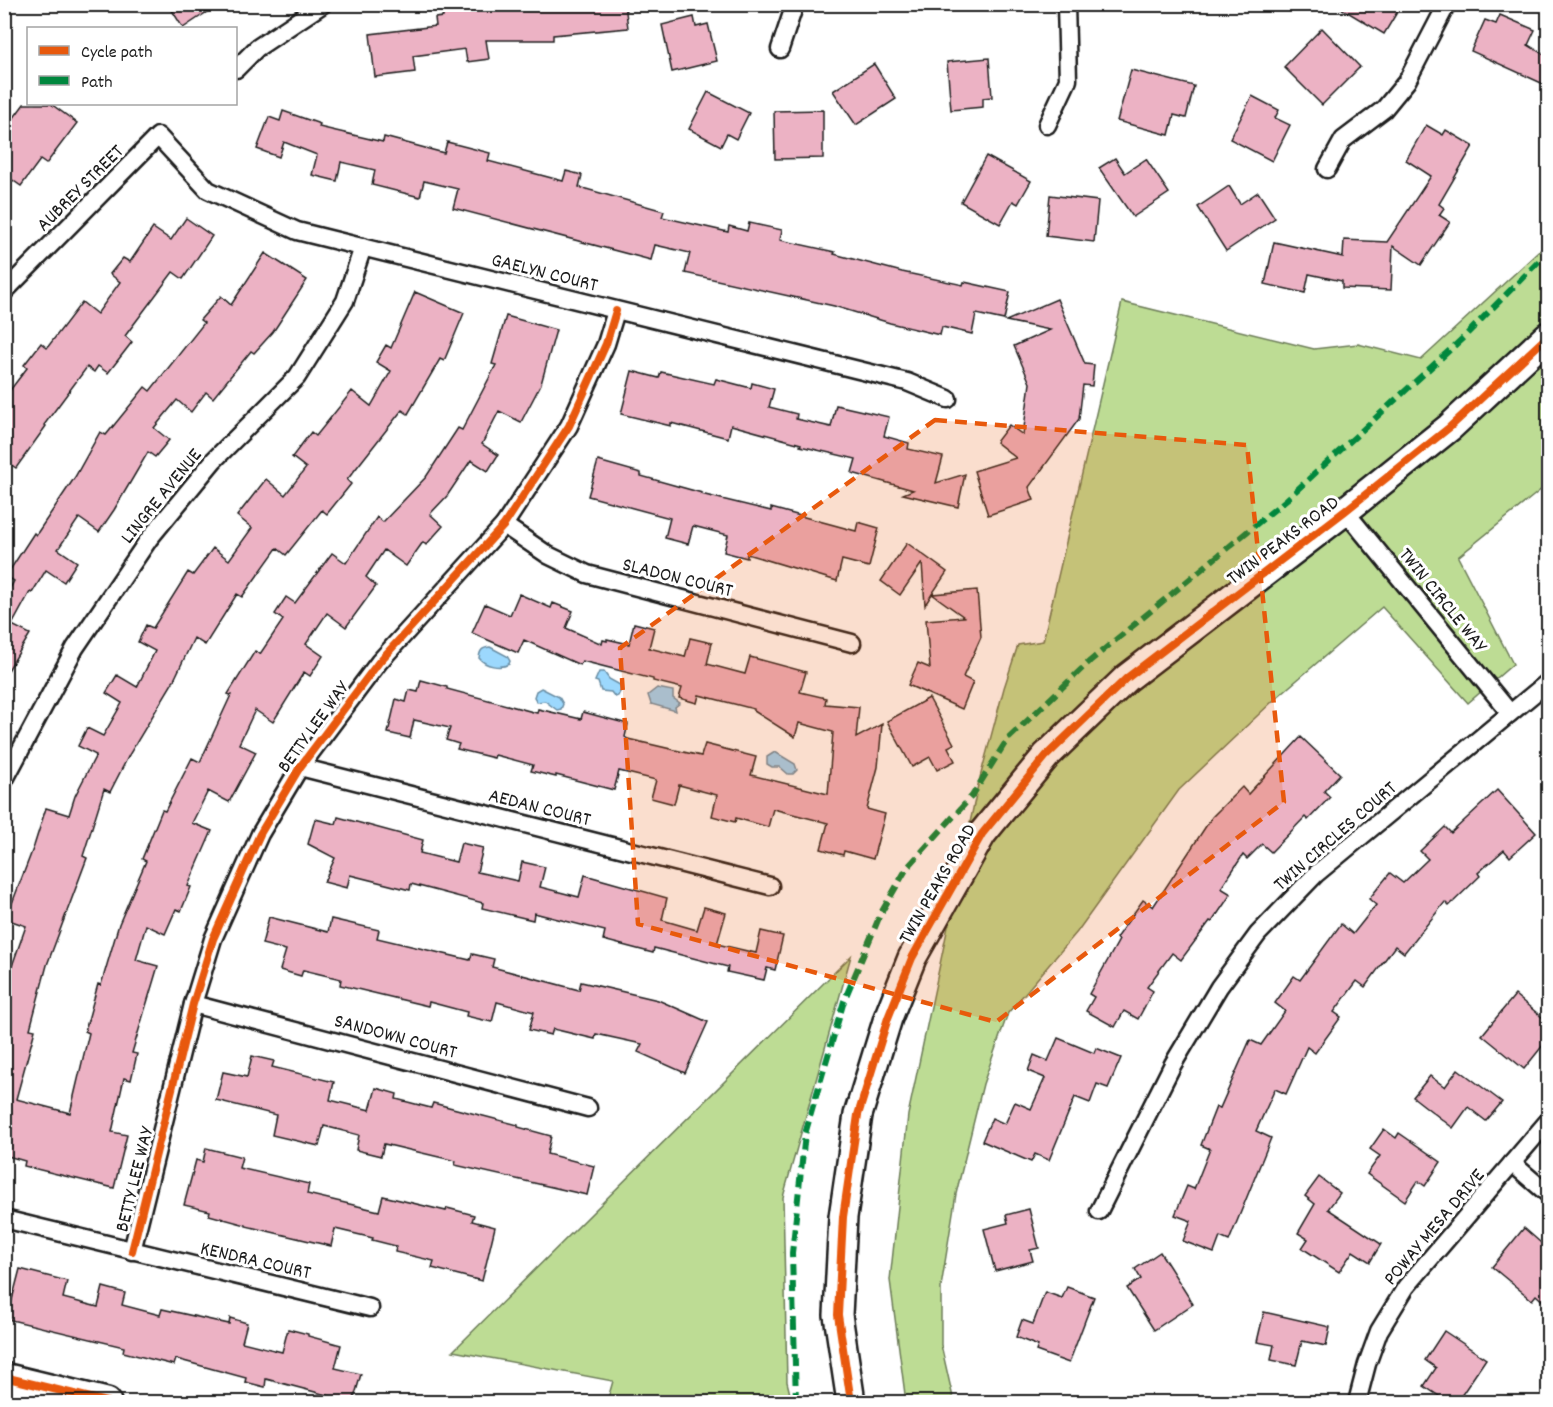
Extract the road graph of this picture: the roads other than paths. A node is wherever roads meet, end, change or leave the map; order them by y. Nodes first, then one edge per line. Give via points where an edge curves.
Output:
1 (323, 4) edge
2 (795, 4) edge
3 (1066, 4) edge
4 (1447, 4) edge
5 (780, 49) dead end
6 (237, 68) edge
7 (1047, 124) dead end
8 (158, 136) joint
9 (1327, 170) dead end
10 (363, 247) junction
11 (4, 292) edge
12 (616, 310) junction
13 (1548, 336) edge
14 (948, 399) dead end
15 (1346, 511) junction
16 (504, 525) junction
17 (852, 643) dead end
18 (1548, 682) edge
19 (1510, 713) junction
20 (300, 767) junction
21 (4, 782) edge
22 (770, 886) dead end
23 (193, 1004) junction
24 (588, 1108) dead end
25 (1548, 1121) edge
26 (1512, 1163) junction
27 (1548, 1194) edge
28 (1099, 1211) dead end
29 (4, 1219) edge
30 (132, 1251) junction
31 (370, 1308) dead end
32 (4, 1377) edge
33 (107, 1402) edge
34 (851, 1402) edge
35 (1358, 1402) edge

1 - 6 street via 257,48
2 - 5 street
3 - 7 street via 1068,80
4 - 9 street via 1407,81 1384,109 1342,140
8 - 10 street, GAELYN COURT via 208,190 297,231
8 - 11 street, AUBREY STREET
10 - 12 street, GAELYN COURT
10 - 21 street, LINGRE AVENUE via 345,301 297,377 214,460 149,539 75,648
12 - 14 street, GAELYN COURT via 907,382
12 - 16 street, BETTY LEE WAY via 606,344 568,426
13 - 15 main road, TWIN PEAKS ROAD via 1450,427
15 - 19 street, TWIN CIRCLE WAY
15 - 34 main road, TWIN PEAKS ROAD via 1127,678 1046,756 982,834 928,927 888,1018 858,1115 843,1217 837,1315
16 - 17 street, SLADON COURT via 548,555 587,574
16 - 20 street, BETTY LEE WAY via 379,662
18 - 19 street, TWIN CIRCLES COURT
19 - 28 street, TWIN CIRCLES COURT via 1316,874 1258,934 1219,987 1173,1064
20 - 22 street, AEDAN COURT
20 - 23 street, BETTY LEE WAY via 260,834 213,939
23 - 24 street, SANDOWN COURT
23 - 30 street, BETTY LEE WAY
25 - 26 street, POWAY MESA DRIVE
26 - 27 street
26 - 35 street, POWAY MESA DRIVE via 1406,1287 1379,1331
29 - 30 street, KENDRA COURT
30 - 31 street, KENDRA COURT
32 - 33 main road

